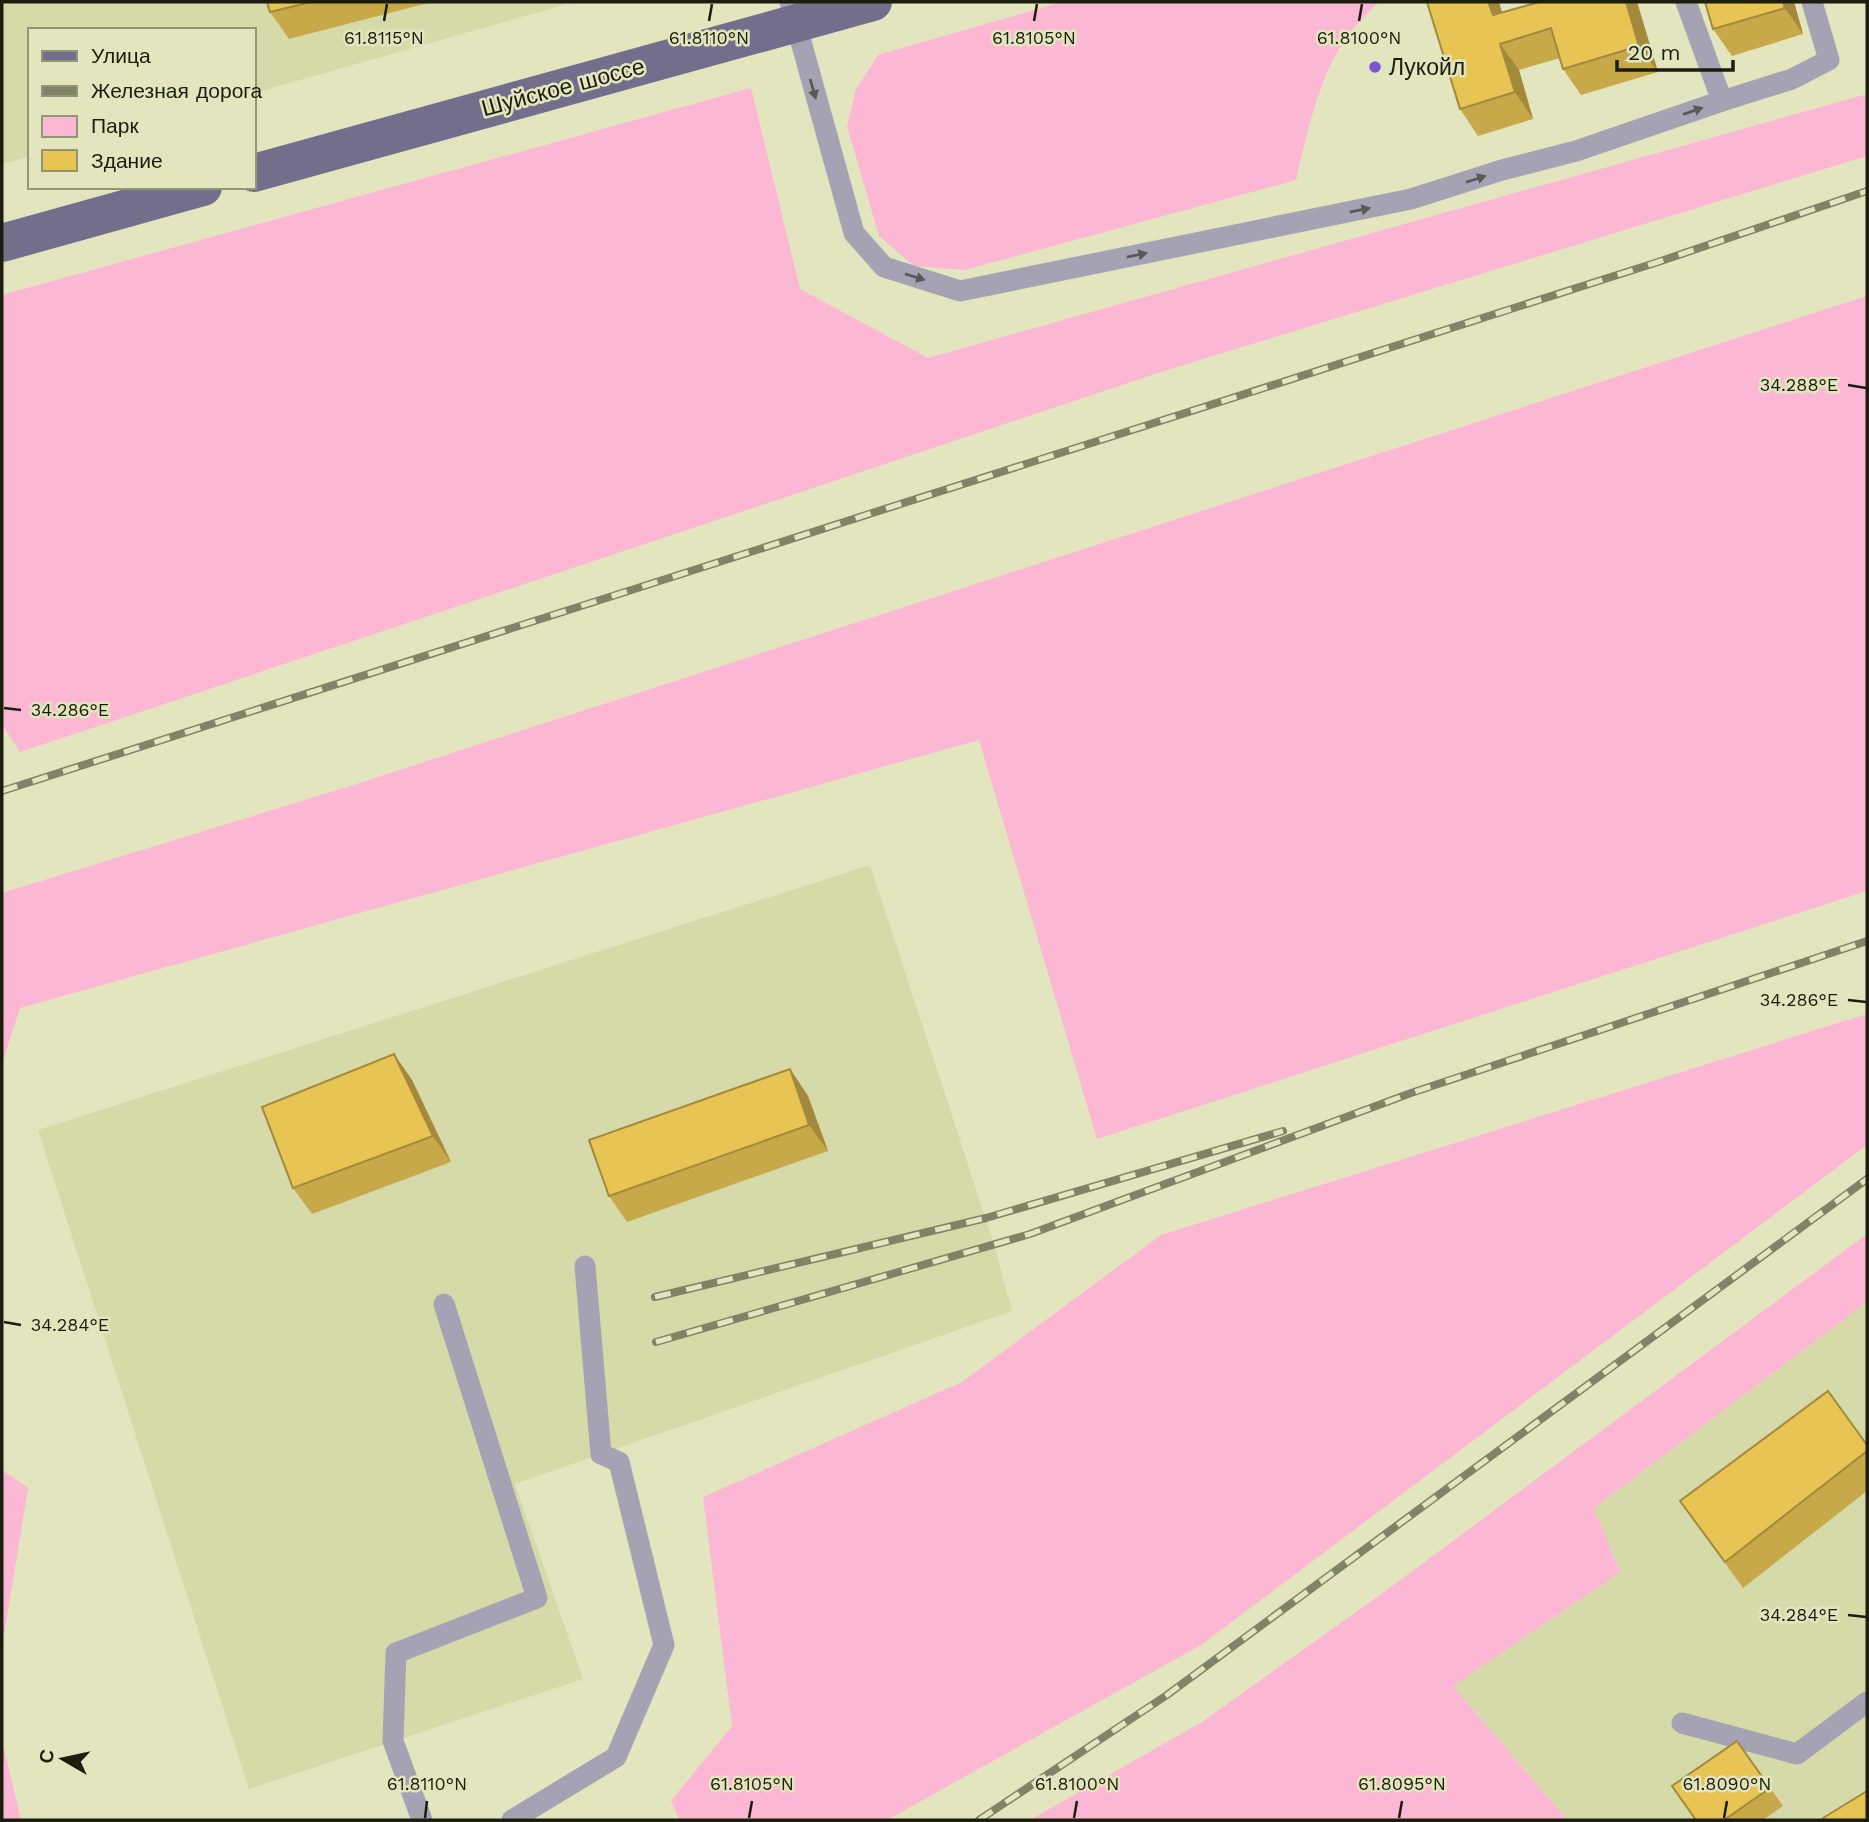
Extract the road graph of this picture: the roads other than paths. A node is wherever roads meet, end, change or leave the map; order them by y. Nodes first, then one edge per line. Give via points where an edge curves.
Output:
1 (873, 2) edge
2 (1686, 2) edge
3 (1812, 2) edge
4 (792, 13) edge
5 (1722, 101) junction
6 (256, 172) edge
7 (196, 189) edge
8 (2, 243) edge
9 (585, 1266) dead end
10 (443, 1304) dead end
11 (1867, 1702) edge
12 (1682, 1723) dead end
13 (422, 1820) edge
14 (512, 1820) edge

1 - 4 main road, Шуйское шоссе
2 - 5 lane
3 - 5 lane via 1829,60 1792,79
4 -> 5 lane via 854,233 884,267 960,291 1411,200
4 - 6 main road, Шуйское шоссе
7 - 8 main road
9 - 14 lane via 601,1454 619,1462 664,1645 616,1757
10 - 13 lane via 537,1598 396,1653 393,1741
11 - 12 lane via 1797,1754

